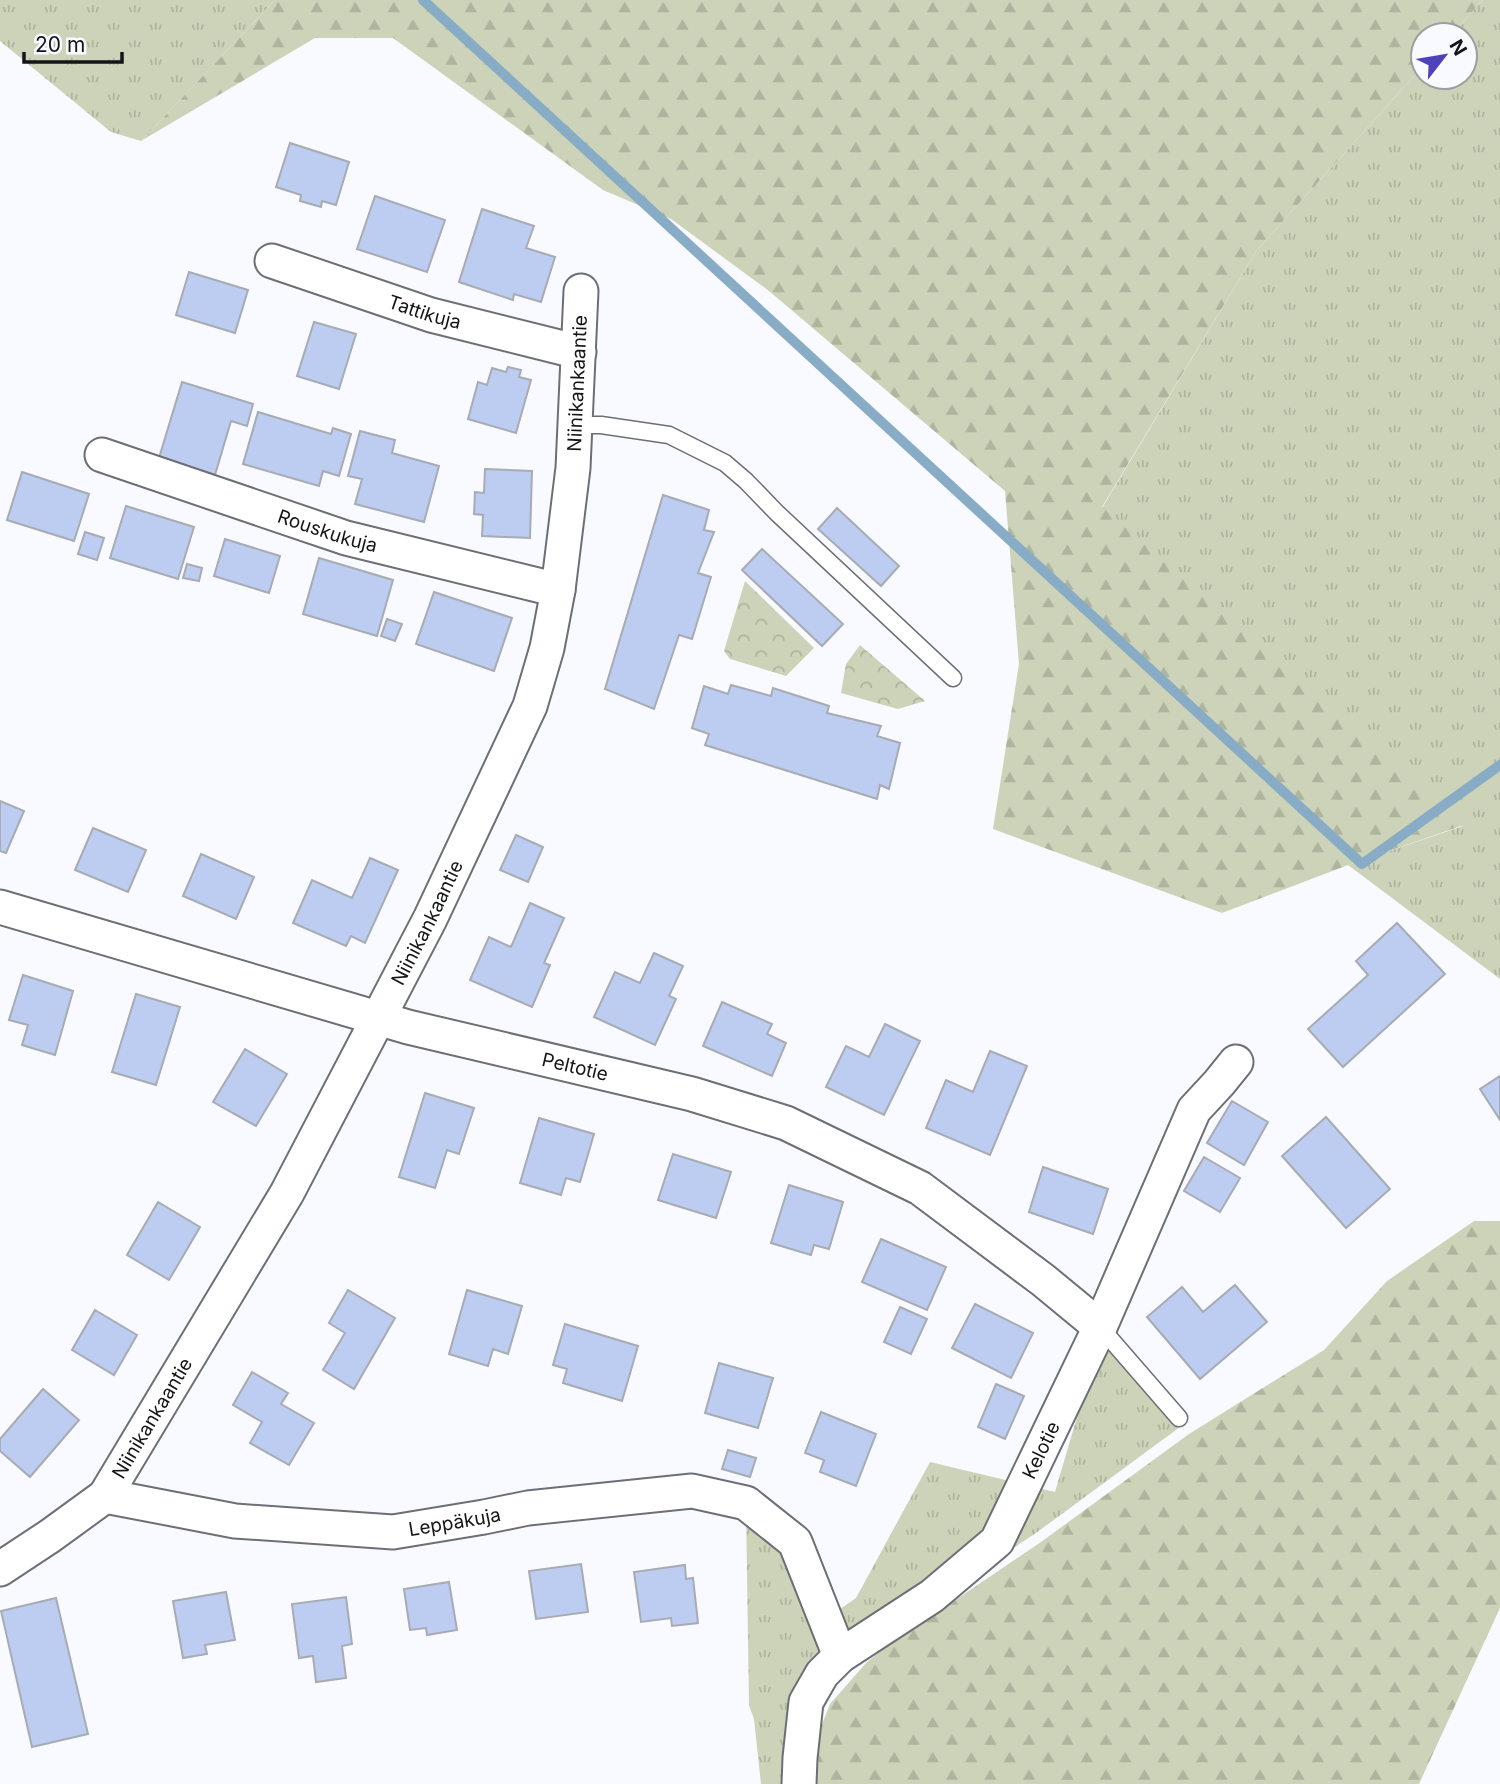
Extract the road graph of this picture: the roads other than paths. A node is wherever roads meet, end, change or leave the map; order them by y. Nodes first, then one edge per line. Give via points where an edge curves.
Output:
1 (272, 261) dead end
2 (581, 291) dead end
3 (579, 352) junction
4 (575, 425) junction
5 (102, 455) dead end
6 (558, 590) junction
7 (953, 678) dead end
8 (0, 907) edge
9 (378, 1017) junction
10 (1236, 1062) dead end
11 (1100, 1327) junction
12 (1179, 1418) dead end
13 (105, 1496) junction
14 (0, 1569) edge
15 (841, 1656) junction
16 (799, 1784) edge

1 - 3 street, Tattikuja via 431,315
2 - 3 street, Niinikankaantie
3 - 4 street, Niinikankaantie
4 - 6 street, Niinikankaantie
4 - 7 lane via 669,435 724,463
5 - 6 street, Rouskukuja via 346,538
6 - 9 street, Niinikankaantie via 530,706 430,919
8 - 9 street, Peltotie
9 - 11 street, Peltotie via 692,1094 786,1123 920,1188
9 - 13 street, Niinikankaantie via 287,1193
10 - 11 street, Kelotie via 1194,1110
11 - 12 lane
11 - 15 street, Kelotie via 997,1541 932,1596
13 - 14 street
13 - 15 street, Leppäkuja via 235,1521 393,1532 528,1508 692,1491 746,1503 795,1542
15 - 16 street, Kelotie via 822,1674 806,1702

